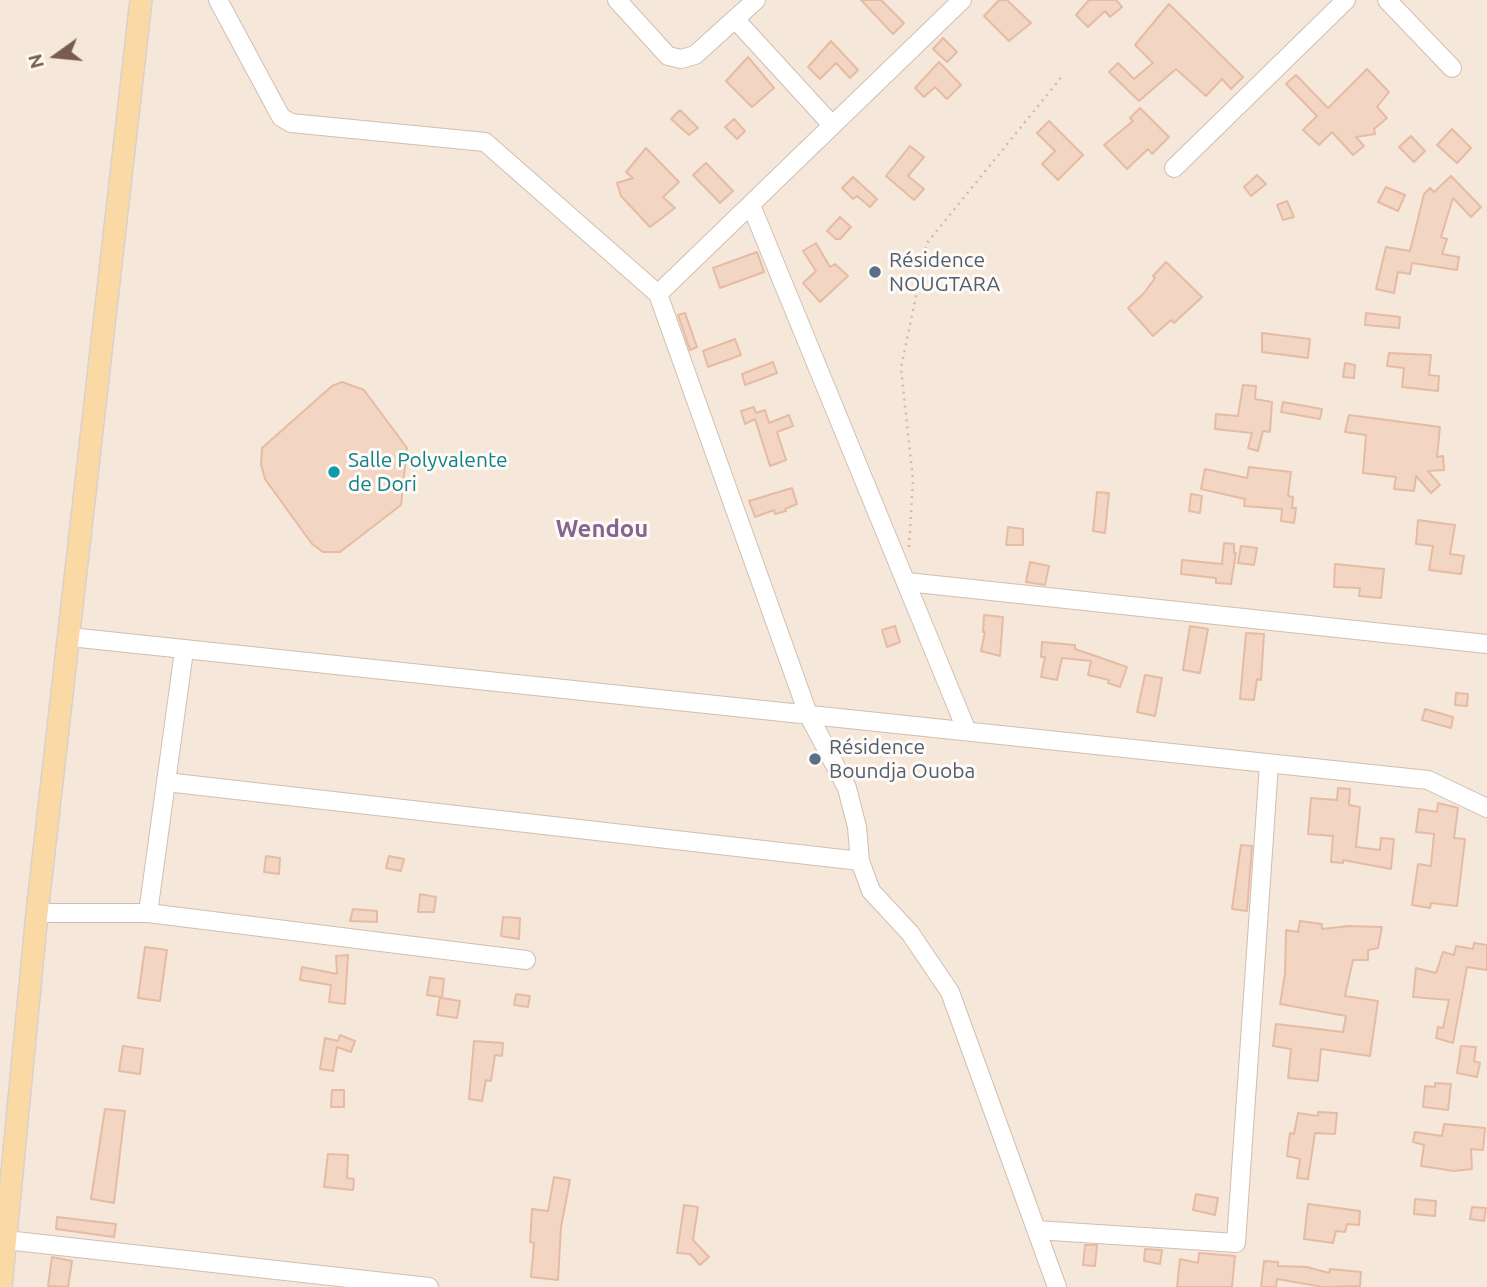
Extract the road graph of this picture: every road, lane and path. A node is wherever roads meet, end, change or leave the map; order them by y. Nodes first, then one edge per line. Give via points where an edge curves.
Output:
1 (141, 0) edge
2 (218, 0) edge
3 (617, 0) edge
4 (756, 0) edge
5 (962, 0) edge
6 (1346, 0) edge
7 (1387, 0) edge
8 (735, 19) junction
9 (1452, 68) dead end
10 (1064, 74) dead end
11 (832, 125) junction
12 (1174, 167) dead end
13 (751, 205) junction
14 (659, 294) junction
15 (907, 582) junction
16 (70, 637) junction
17 (1487, 644) edge
18 (184, 651) junction
19 (808, 714) junction
20 (966, 729) junction
21 (1269, 764) junction
22 (166, 782) junction
23 (1487, 808) edge
24 (860, 861) junction
25 (37, 913) junction
26 (148, 913) junction
27 (526, 960) dead end
28 (1036, 1230) junction
29 (6, 1240) junction
30 (1, 1287) edge
31 (429, 1287) edge
32 (1057, 1287) edge

1 - 16 main road
2 - 14 street via 281,117 291,123 485,142
3 - 8 street via 668,56 681,60 695,55
4 - 8 street
5 - 11 street
6 - 12 street
7 - 9 street
8 - 11 street
10 - 15 path via 927,243 901,368 913,480
11 - 13 street
13 - 14 street
13 - 15 street
14 - 19 street
15 - 17 street
15 - 20 street
16 - 18 street
16 - 25 main road
18 - 19 street
18 - 22 street
19 - 20 street
19 - 24 street via 847,788
20 - 21 street
21 - 23 street via 1428,780
21 - 28 street via 1236,1242
22 - 24 street
22 - 26 street
24 - 28 street via 871,891 910,933 950,992
25 - 26 street
25 - 29 main road
26 - 27 street
28 - 32 street
29 - 30 main road
29 - 31 street

